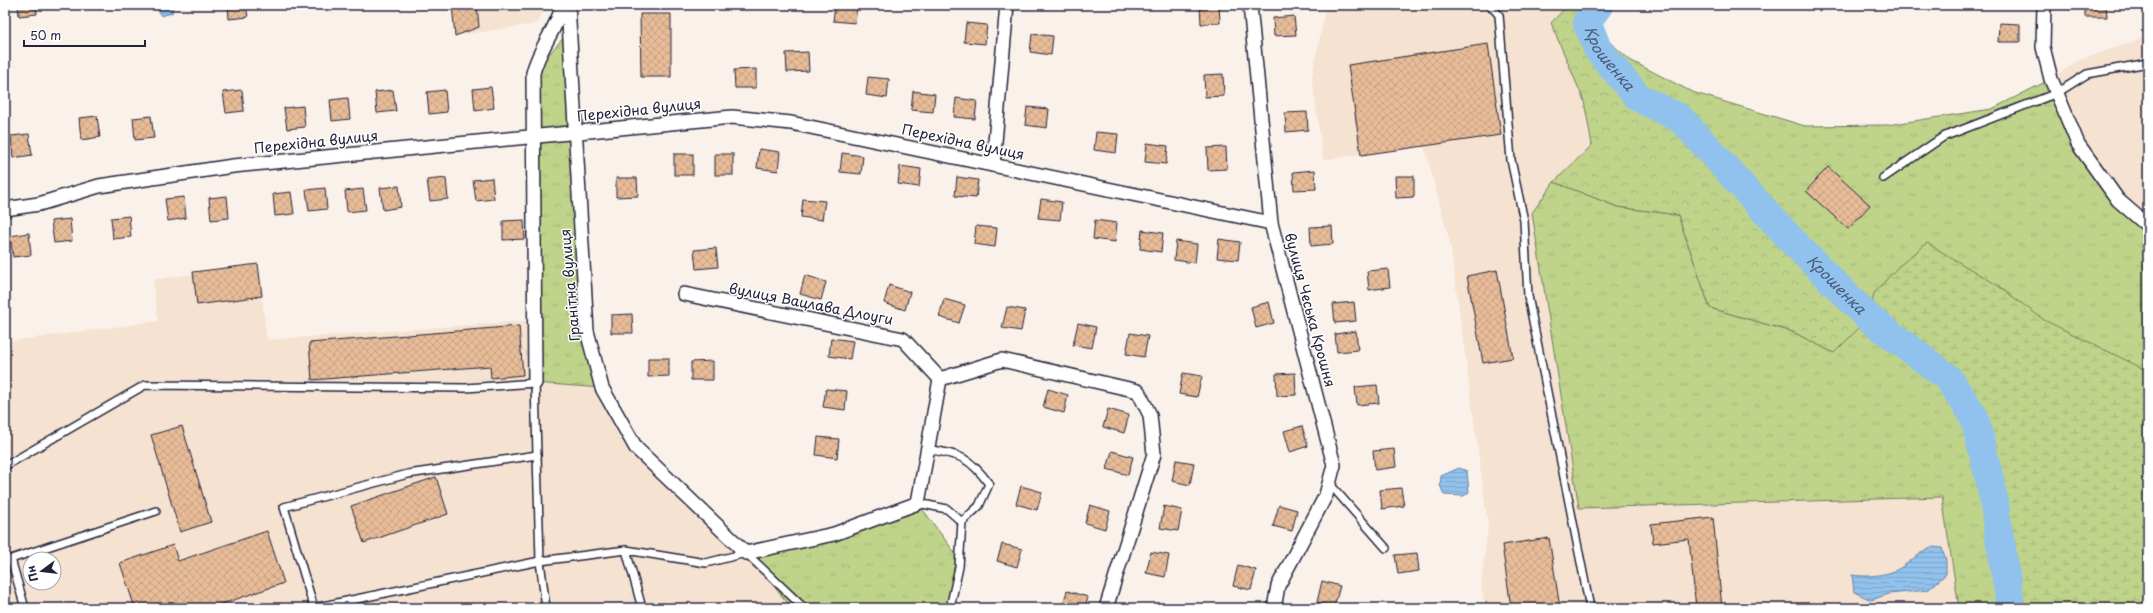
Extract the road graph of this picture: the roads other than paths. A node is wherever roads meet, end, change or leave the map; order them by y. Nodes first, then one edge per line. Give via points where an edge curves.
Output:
1 (562, 5) edge
2 (568, 5) edge
3 (1007, 5) edge
4 (1250, 5) edge
5 (1490, 5) edge
6 (2044, 5) edge
7 (2148, 63) edge
8 (2057, 93) junction
9 (575, 133) junction
10 (535, 136) junction
11 (993, 165) junction
12 (1883, 178) dead end
13 (5, 209) edge
14 (2145, 220) edge
15 (1271, 223) junction
16 (684, 294) dead end
17 (940, 379) junction
18 (535, 383) junction
19 (927, 449) junction
20 (537, 455) junction
21 (5, 466) edge
22 (1329, 483) junction
23 (918, 503) junction
24 (156, 511) dead end
25 (962, 522) junction
26 (1386, 548) dead end
27 (626, 550) junction
28 (746, 553) junction
29 (540, 562) junction
30 (24, 608) edge
31 (314, 608) edge
32 (546, 608) edge
33 (642, 608) edge
34 (804, 608) edge
35 (950, 608) edge
36 (1106, 608) edge
37 (1274, 608) edge
38 (1590, 608) edge

1 - 10 street via 556,27 543,46 533,73
2 - 9 street, Гранітна вулиця
3 - 11 street
4 - 15 street, вулиця Чеська Крошня
5 - 38 lane via 1499,16 1510,160 1524,221 1528,296
6 - 8 street via 2043,47
7 - 8 lane via 2086,74
8 - 12 lane via 1943,137
8 - 14 street via 2078,144 2118,200
9 - 10 street, Перехідна вулиця
9 - 11 street, Перехідна вулиця via 732,117 791,123
9 - 28 street, Гранітна вулиця via 587,331 602,388 636,448
10 - 13 street, Перехідна вулиця via 233,166 99,186 39,204
10 - 18 street
11 - 15 street, Перехідна вулиця
15 - 22 street, вулиця Чеська Крошня via 1334,466
16 - 17 street, вулиця Вацлава Длоуги via 903,339
17 - 19 street
17 - 36 street via 1002,360 1138,391 1150,415 1154,454
18 - 20 lane
18 - 21 lane via 466,388 145,385
19 - 23 street
19 - 25 lane via 960,455 977,467 989,484 979,506
20 - 29 lane
20 - 31 lane via 408,474 284,507
22 - 26 lane
22 - 37 street, вулиця Чеська Крошня via 1326,495 1278,586
23 - 25 lane via 947,509
23 - 28 street via 834,534
24 - 30 lane via 11,559
25 - 35 lane via 959,567
27 - 28 lane via 706,563
27 - 29 lane
27 - 33 lane
28 - 34 lane
29 - 31 lane
29 - 32 lane

